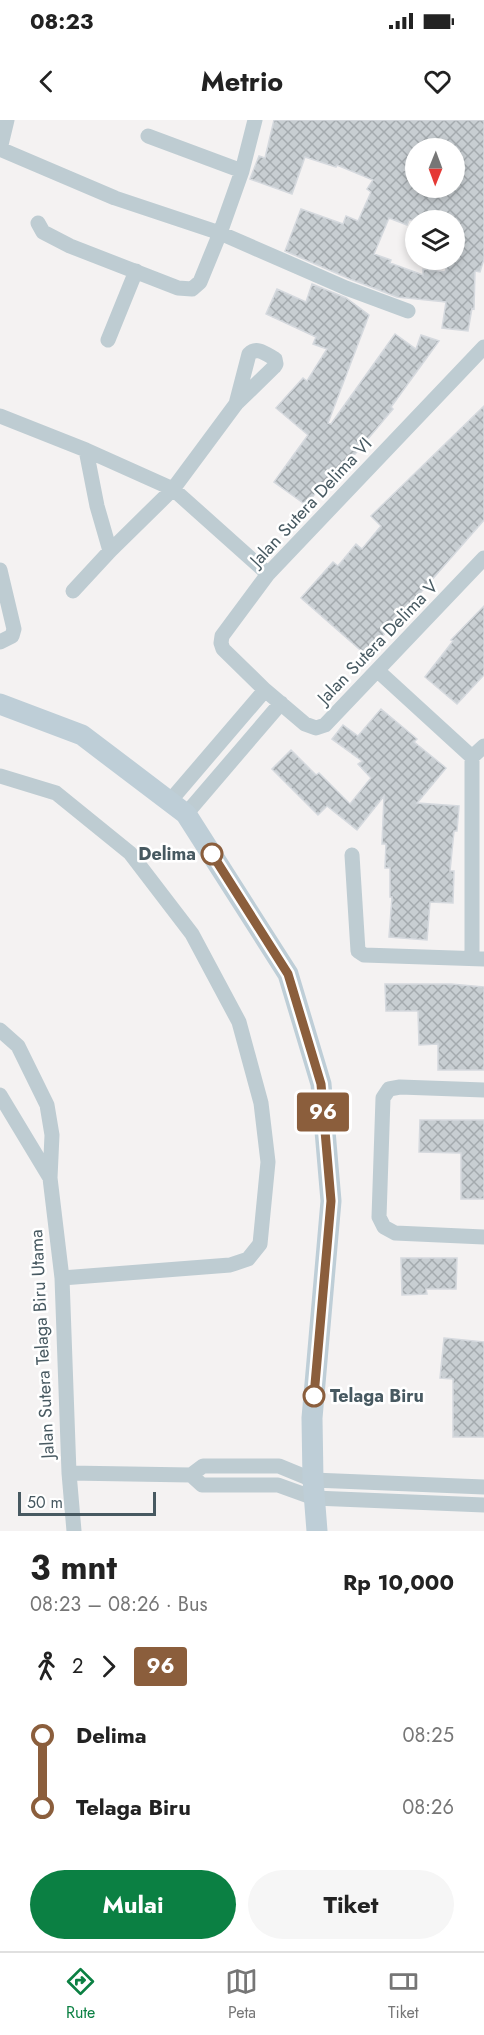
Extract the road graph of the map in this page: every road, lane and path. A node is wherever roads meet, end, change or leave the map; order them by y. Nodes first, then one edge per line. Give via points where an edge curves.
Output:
1 (7, 120) edge
2 (255, 120) edge
3 (148, 136) dead end
4 (0, 149) edge
5 (242, 171) junction
6 (38, 223) dead end
7 (220, 233) junction
8 (136, 271) junction
9 (408, 311) dead end
10 (108, 340) dead end
11 (484, 347) edge
12 (236, 404) dead end
13 (0, 416) edge
14 (86, 450) junction
15 (173, 489) junction
16 (110, 551) junction
17 (484, 558) edge
18 (0, 570) edge
19 (268, 574) junction
20 (73, 591) dead end
21 (6, 639) edge
22 (378, 671) junction
23 (265, 690) junction
24 (281, 703) junction
25 (0, 704) edge
26 (484, 746) edge
27 (472, 758) junction
28 (0, 776) edge
29 (178, 807) junction
30 (478, 847) edge
31 (352, 855) dead end
32 (478, 959) edge
33 (0, 1030) edge
34 (484, 1090) edge
35 (0, 1095) edge
36 (50, 1178) junction
37 (484, 1237) edge
38 (62, 1278) junction
39 (69, 1473) junction
40 (191, 1475) junction
41 (484, 1487) edge
42 (313, 1489) junction
43 (484, 1505) edge
44 (74, 1531) edge
45 (317, 1531) edge

1 - 4 street
2 - 5 street
3 - 5 street
4 - 7 street via 115,198
5 - 7 street
6 - 8 street via 43,232 70,246
7 - 8 street via 200,282 192,289 178,288
7 - 9 street
8 - 10 street
11 - 19 street, Jalan Sutera Delima VI
12 - 15 street
13 - 14 street
14 - 15 street
14 - 16 street
15 - 16 street
15 - 19 street
16 - 20 street
17 - 22 street, Jalan Sutera Delima V
18 - 21 street via 14,628
19 - 23 street, Jalan Sutera Delima VI via 222,636 221,643
22 - 24 street, Jalan Sutera Delima V via 325,725 316,728 305,724
22 - 27 street
23 - 24 street, Jalan Sutera Delima V
23 - 29 street
24 - 29 street
25 - 29 street via 82,735
26 - 27 street
27 - 30 street
28 - 38 street via 56,793 130,853 192,934 229,1002 239,1022 261,1103 268,1162 260,1244 248,1259 230,1265
29 - 42 street via 288,974 321,1084 331,1201 312,1418
30 - 32 street
31 - 32 street via 358,951 364,955
33 - 36 street, Jalan Sutera Telaga Biru Utama via 18,1046 47,1105 52,1135
34 - 37 street via 389,1089 382,1098 379,1217 384,1227 395,1233
35 - 36 street, Jalan Sutera Telaga Biru Utama
36 - 38 street, Jalan Sutera Telaga Biru Utama
38 - 39 street, Jalan Sutera Telaga Biru Utama
39 - 40 street, Jalan Sutera Telaga Biru Utama
39 - 44 street, Jalan Sutera Telaga Biru Utama
40 - 42 street, Jalan Sutera Telaga Biru Utama via 202,1485
40 - 42 street, Jalan Sutera Telaga Biru Utama via 203,1466 279,1466
41 - 42 street
42 - 43 street
42 - 45 street

